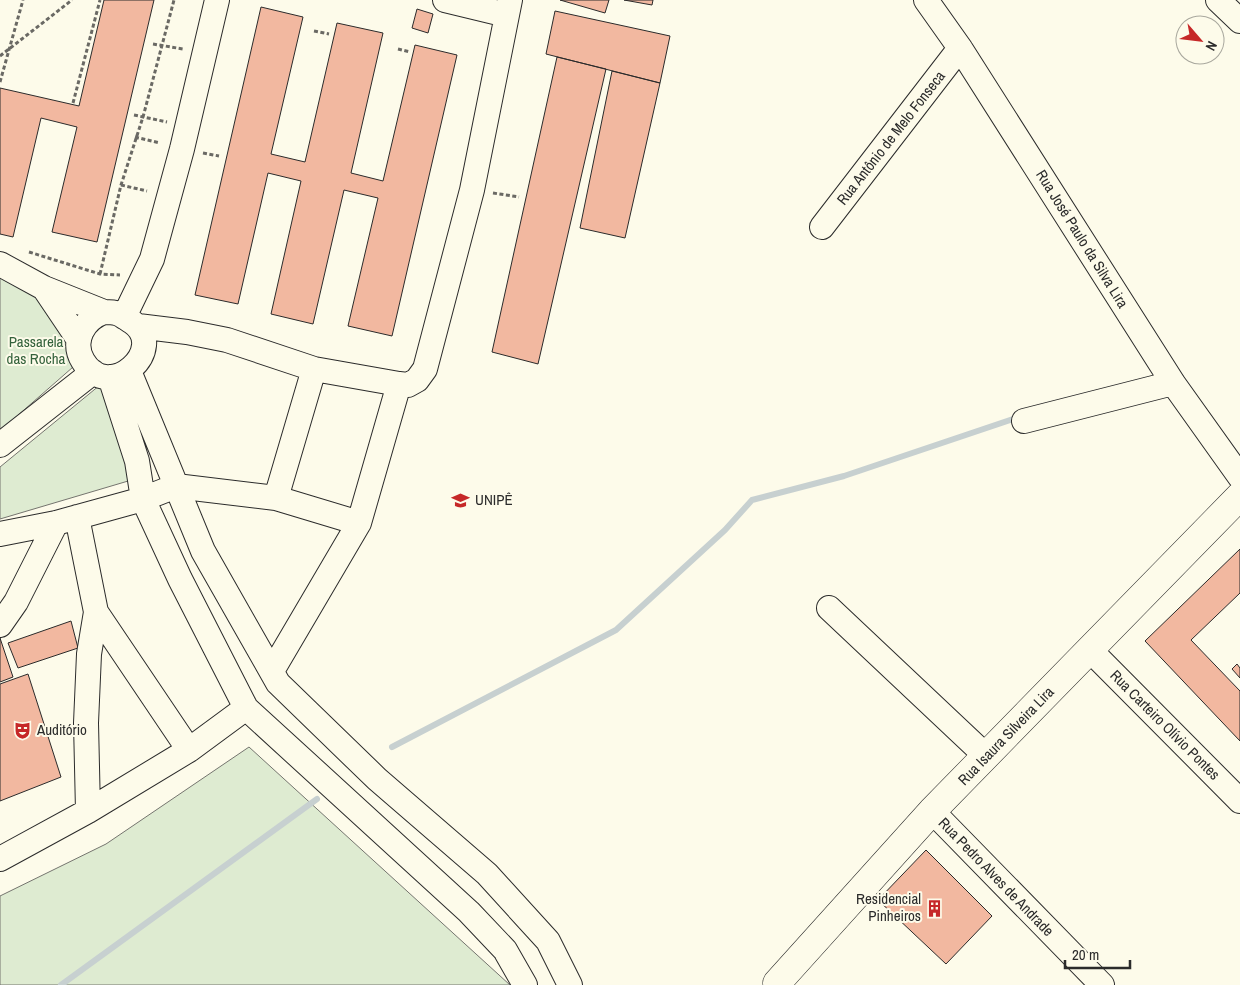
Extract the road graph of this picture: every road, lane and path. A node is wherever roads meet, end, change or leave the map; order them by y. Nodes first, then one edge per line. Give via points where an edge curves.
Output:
1 (23, 0) edge
2 (72, 0) edge
3 (100, 0) edge
4 (174, 0) edge
5 (217, 0) edge
6 (444, 0) edge
7 (926, 0) edge
8 (1218, 0) edge
9 (508, 8) edge
10 (1240, 22) edge
11 (314, 31) dead end
12 (329, 34) dead end
13 (153, 44) dead end
14 (12, 46) junction
15 (162, 46) junction
16 (960, 48) junction
17 (188, 49) dead end
18 (398, 50) dead end
19 (410, 52) dead end
20 (0, 56) edge
21 (0, 82) edge
22 (73, 103) dead end
23 (134, 115) dead end
24 (143, 117) junction
25 (171, 123) dead end
26 (822, 227) dead end
27 (25, 251) dead end
28 (0, 264) edge
29 (100, 274) junction
30 (128, 275) dead end
31 (44, 288) junction
32 (122, 318) junction
33 (78, 340) junction
34 (314, 368) junction
35 (111, 373) junction
36 (1173, 383) junction
37 (399, 384) junction
38 (1024, 421) dead end
39 (0, 444) edge
40 (1240, 477) edge
41 (176, 486) junction
42 (1240, 496) edge
43 (276, 498) junction
44 (142, 499) junction
45 (67, 520) junction
46 (358, 523) junction
47 (0, 534) edge
48 (829, 608) dead end
49 (96, 612) junction
50 (0, 624) edge
51 (1090, 650) junction
52 (272, 671) junction
53 (246, 708) junction
54 (189, 750) junction
55 (986, 756) junction
56 (1240, 801) edge
57 (88, 811) junction
58 (932, 812) junction
59 (0, 859) edge
60 (777, 984) edge
61 (525, 985) edge
62 (570, 985) edge
63 (1102, 985) edge

1 - 14 path
2 - 14 path
3 - 22 path
4 - 15 path
5 - 32 street via 152,259
6 - 9 street
7 - 16 street, Rua José Paulo da Silva Lira
8 - 10 street
9 - 37 street via 472,190 425,369 417,380
11 - 12 path
13 - 15 path
14 - 20 path
14 - 21 path
15 - 17 path
15 - 24 path
16 - 26 street, Rua Antônio de Melo Fonseca
16 - 36 street, Rua José Paulo da Silva Lira
18 - 19 path
23 - 24 path
24 - 25 path
24 - 29 path via 121,185
27 - 29 path
28 - 31 street
29 - 30 path
31 - 32 street
31 - 33 street
32 - 33 street via 92,318
32 - 34 street via 226,340
32 - 35 street via 142,335 142,355 137,364
33 - 35 street via 80,355 87,367
34 - 37 street
34 - 43 street
35 - 39 street
35 - 41 street via 147,411
35 - 44 street via 137,460
36 - 38 street
36 - 40 street, Rua José Paulo da Silva Lira
37 - 46 street
41 - 43 street
41 - 44 street
41 - 52 street via 203,550
42 - 51 main road, Rua Isaura Silveira Lira
43 - 46 street
44 - 45 street
44 - 53 street
45 - 47 street
45 - 49 street
45 - 50 street
46 - 52 street
48 - 55 street
49 - 54 street
49 - 57 street via 88,654
51 - 55 main road, Rua Isaura Silveira Lira
51 - 56 street, Rua Carteiro Olívio Pontes
52 - 62 street via 278,683 377,779 487,874 548,941
53 - 54 street
53 - 61 street via 469,912 505,950
54 - 57 street
55 - 58 main road, Rua Isaura Silveira Lira
57 - 59 street
58 - 60 main road, Rua Isaura Silveira Lira
58 - 63 street, Rua Pedro Alves de Andrade

